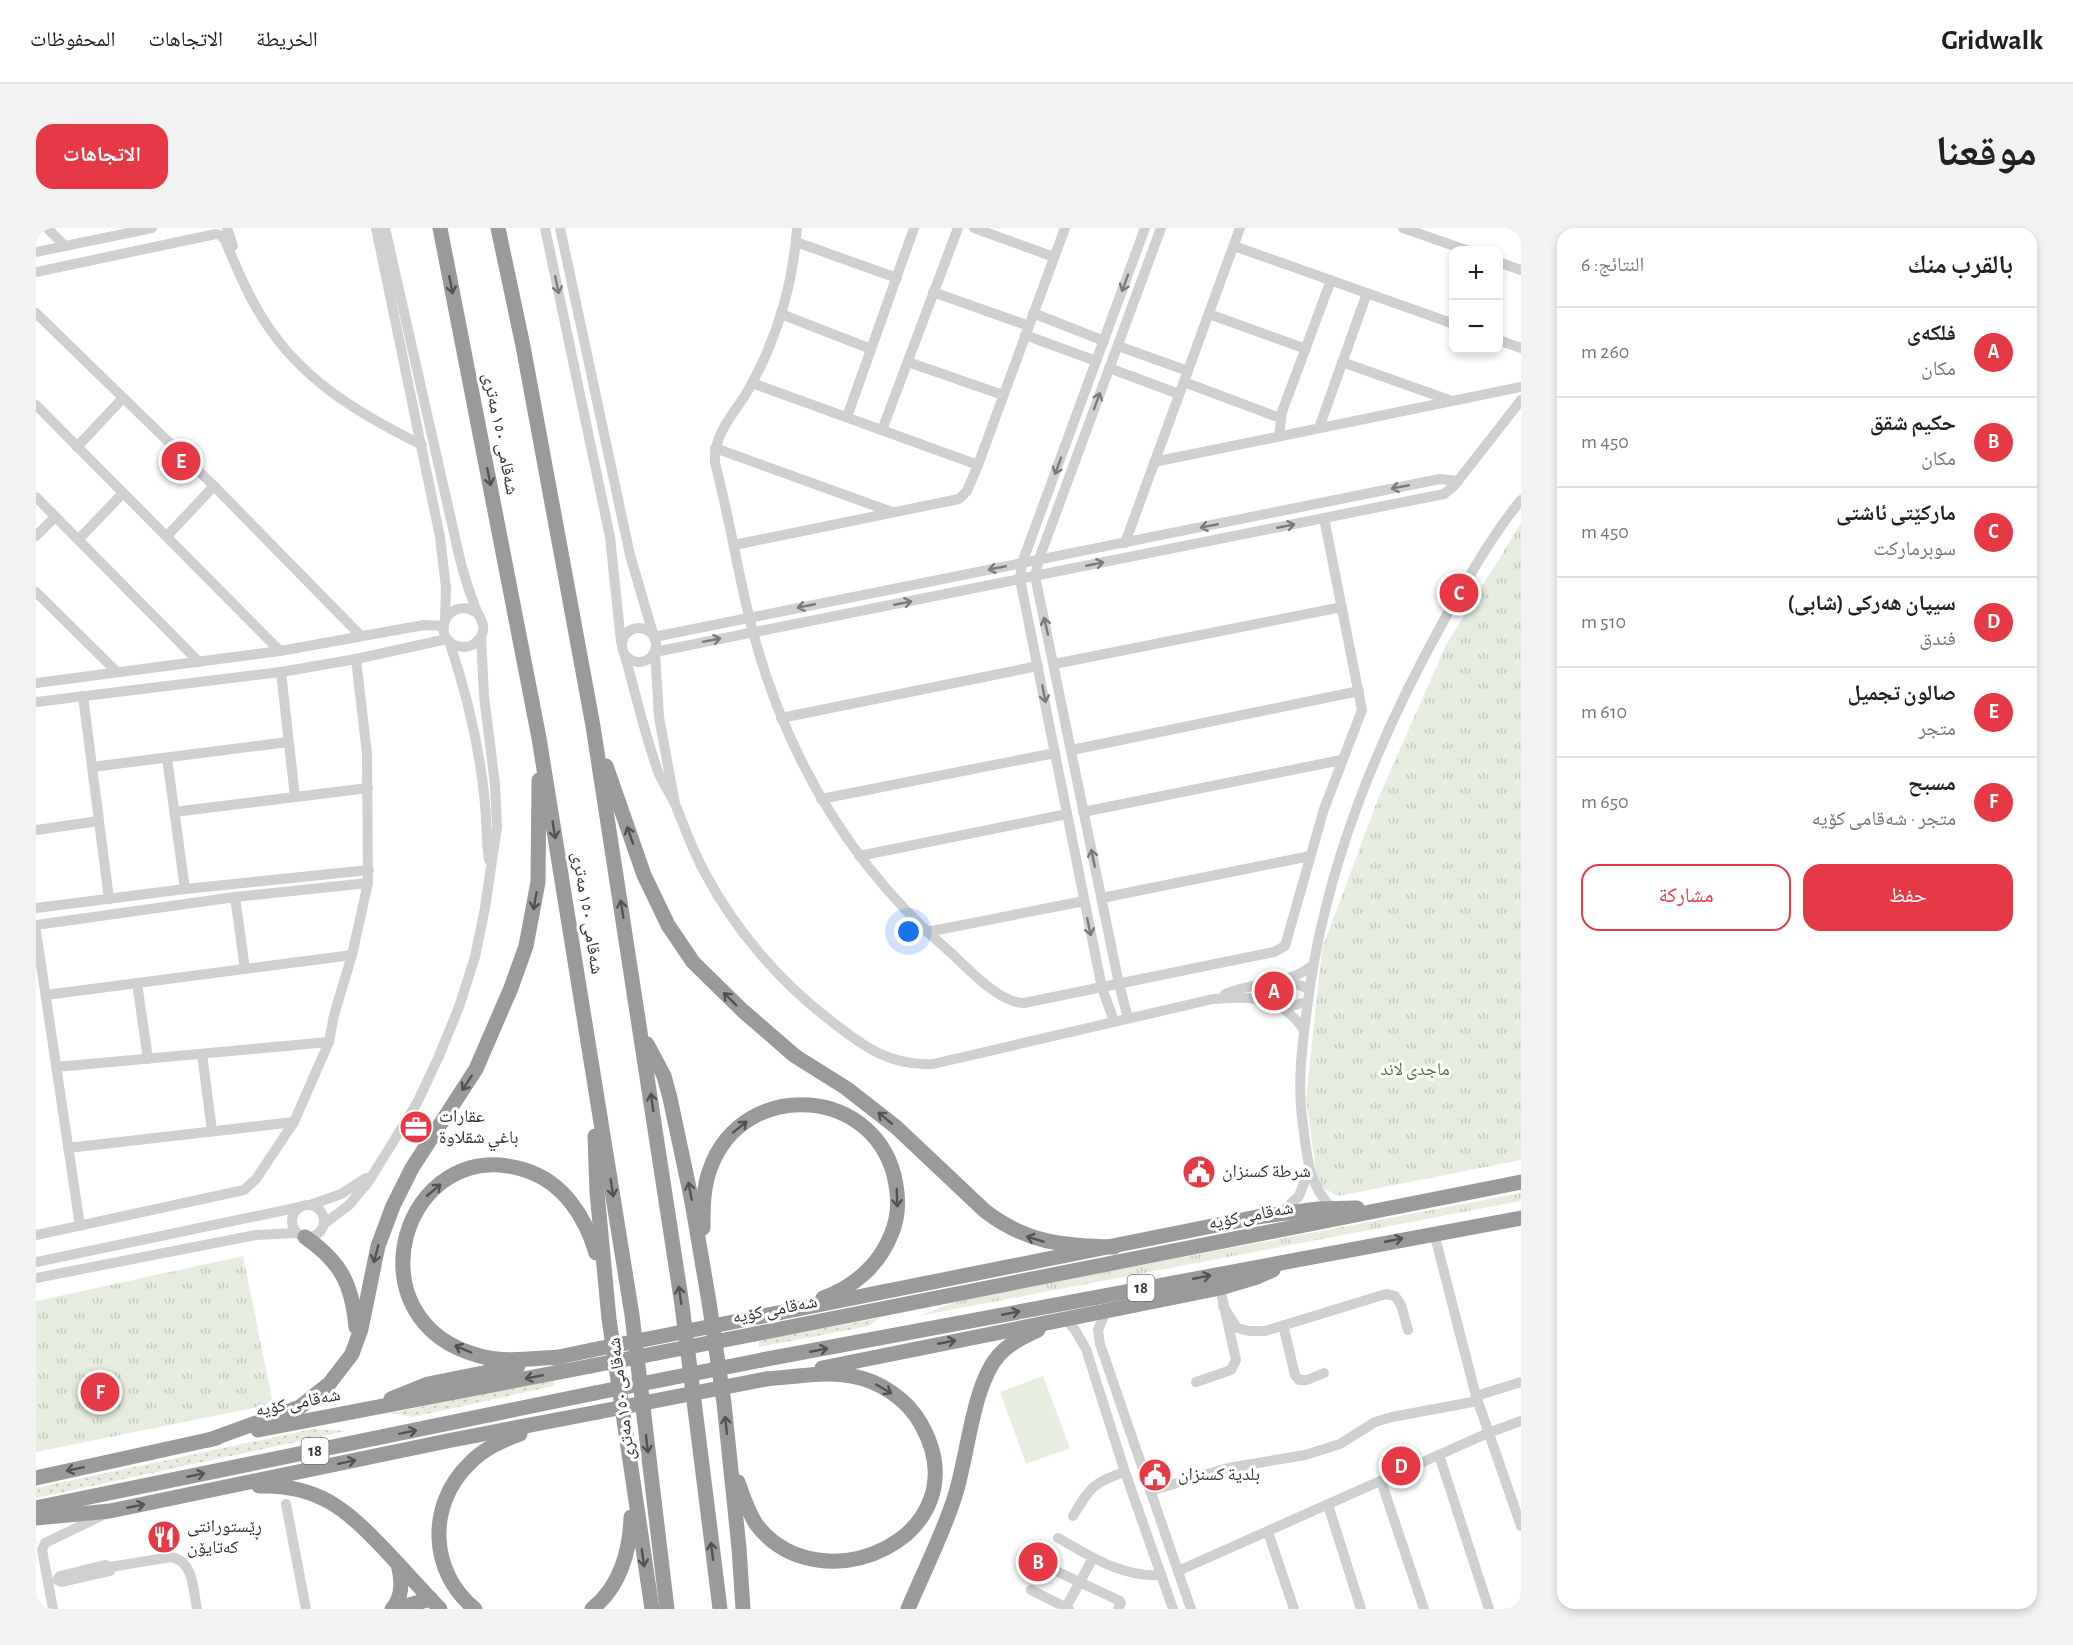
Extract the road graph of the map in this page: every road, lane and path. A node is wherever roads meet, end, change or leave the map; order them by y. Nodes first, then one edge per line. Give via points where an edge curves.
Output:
1 (47, 228) edge
2 (152, 228) edge
3 (227, 228) edge
4 (376, 228) edge
5 (385, 228) edge
6 (440, 228) edge
7 (498, 228) edge
8 (545, 228) edge
9 (560, 228) edge
10 (797, 228) edge
11 (915, 228) edge
12 (958, 228) edge
13 (974, 228) edge
14 (1065, 228) edge
15 (1145, 228) edge
16 (1161, 228) edge
17 (1240, 228) edge
18 (1403, 228) edge
19 (206, 232) edge
20 (102, 233) edge
21 (796, 242) junction
22 (65, 246) junction
23 (1234, 246) junction
24 (1455, 246) edge
25 (36, 252) edge
26 (1054, 257) junction
27 (1503, 264) edge
28 (1521, 270) edge
29 (36, 272) edge
30 (897, 278) junction
31 (1331, 280) junction
32 (244, 286) junction
33 (933, 292) junction
34 (1367, 293) junction
35 (36, 313) edge
36 (781, 314) junction
37 (1033, 314) junction
38 (1209, 314) junction
39 (1449, 322) edge
40 (1027, 331) junction
41 (1104, 341) junction
42 (1503, 342) edge
43 (1118, 346) junction
44 (1521, 348) edge
45 (871, 349) junction
46 (1305, 350) junction
47 (1096, 361) junction
48 (908, 362) junction
49 (1342, 362) junction
50 (1109, 368) junction
51 (1186, 377) junction
52 (752, 384) junction
53 (1521, 387) edge
54 (1179, 394) junction
55 (1003, 396) junction
56 (123, 398) junction
57 (1521, 400) edge
58 (1452, 401) junction
59 (36, 405) edge
60 (847, 417) junction
61 (1280, 418) junction
62 (1319, 428) junction
63 (882, 430) junction
64 (1279, 436) junction
65 (422, 445) junction
66 (77, 447) junction
67 (716, 448) junction
68 (1154, 462) junction
69 (978, 465) junction
70 (1458, 481) junction
71 (214, 486) junction
72 (123, 493) junction
73 (36, 497) edge
74 (1521, 500) edge
75 (892, 513) junction
76 (56, 517) junction
77 (1324, 518) junction
78 (36, 536) edge
79 (167, 536) junction
80 (79, 539) junction
81 (1125, 543) junction
82 (734, 545) junction
83 (1039, 559) junction
84 (1022, 563) junction
85 (1035, 576) junction
86 (1020, 579) junction
87 (36, 592) edge
88 (1342, 607) junction
89 (477, 613) junction
90 (749, 618) junction
91 (444, 624) junction
92 (753, 633) junction
93 (361, 636) junction
94 (481, 636) junction
95 (654, 637) junction
96 (448, 640) junction
97 (621, 642) junction
98 (280, 651) junction
99 (655, 652) junction
100 (625, 656) junction
101 (356, 659) junction
102 (199, 662) junction
103 (1054, 664) junction
104 (1038, 666) junction
105 (117, 672) junction
106 (281, 672) junction
107 (36, 683) edge
108 (1359, 691) junction
109 (83, 696) junction
110 (36, 702) edge
111 (781, 718) junction
112 (593, 726) junction
113 (539, 738) junction
114 (288, 742) junction
115 (1072, 750) junction
116 (1055, 753) junction
117 (167, 758) junction
118 (1341, 760) junction
119 (92, 767) junction
120 (368, 788) junction
121 (295, 797) junction
122 (821, 799) junction
123 (675, 804) junction
124 (174, 812) junction
125 (1083, 812) junction
126 (1067, 814) junction
127 (99, 821) junction
128 (36, 830) edge
129 (860, 856) junction
130 (1310, 856) junction
131 (369, 870) junction
132 (490, 870) junction
133 (368, 883) junction
134 (185, 889) junction
135 (235, 897) junction
136 (1102, 898) junction
137 (109, 899) junction
138 (1084, 901) junction
139 (36, 909) edge
140 (36, 925) edge
141 (36, 931) edge
142 (927, 932) junction
143 (352, 956) junction
144 (1312, 966) junction
145 (245, 969) junction
146 (1286, 980) junction
147 (138, 983) junction
148 (1119, 984) junction
149 (1102, 987) junction
150 (1309, 989) junction
151 (46, 995) junction
152 (1213, 999) junction
153 (1307, 1002) junction
154 (1283, 1008) junction
155 (1128, 1018) junction
156 (1114, 1021) junction
157 (1304, 1030) junction
158 (641, 1032) junction
159 (588, 1041) junction
160 (329, 1042) junction
161 (202, 1054) junction
162 (148, 1059) junction
163 (56, 1067) junction
164 (294, 1122) junction
165 (212, 1131) junction
166 (68, 1148) junction
167 (377, 1168) junction
168 (1309, 1170) junction
169 (1521, 1182) edge
170 (305, 1206) junction
171 (1332, 1208) junction
172 (1386, 1209) junction
173 (1279, 1214) junction
174 (1521, 1218) edge
175 (324, 1224) junction
176 (80, 1226) junction
177 (1434, 1233) junction
178 (36, 1235) edge
179 (301, 1235) junction
180 (1114, 1247) junction
181 (702, 1258) junction
182 (1298, 1259) junction
183 (36, 1262) edge
184 (36, 1278) edge
185 (1220, 1288) junction
186 (606, 1292) junction
187 (1223, 1306) junction
188 (1106, 1311) junction
189 (775, 1314) junction
190 (1063, 1319) junction
191 (1283, 1325) junction
192 (1408, 1330) dead end
193 (358, 1340) junction
194 (561, 1357) junction
195 (1324, 1373) dead end
196 (766, 1379) junction
197 (1196, 1382) dead end
198 (1521, 1382) edge
199 (1477, 1399) junction
200 (369, 1409) junction
201 (565, 1419) junction
202 (1521, 1421) edge
203 (1488, 1433) junction
204 (209, 1440) junction
205 (729, 1454) junction
206 (1439, 1455) junction
207 (1125, 1472) junction
208 (36, 1478) edge
209 (632, 1478) junction
210 (1381, 1481) junction
211 (229, 1487) junction
212 (1150, 1491) junction
213 (286, 1504) dead end
214 (1328, 1505) junction
215 (36, 1508) edge
216 (110, 1511) junction
217 (1073, 1516) dead end
218 (36, 1518) edge
219 (1521, 1526) edge
220 (1268, 1532) junction
221 (1058, 1538) dead end
222 (1093, 1558) junction
223 (1039, 1563) dead end
224 (398, 1564) junction
225 (110, 1567) dead end
226 (1178, 1572) junction
227 (1161, 1575) junction
228 (1079, 1581) junction
229 (1031, 1590) dead end
230 (436, 1604) edge
231 (1067, 1608) edge
232 (53, 1609) edge
233 (197, 1609) edge
234 (306, 1609) edge
235 (393, 1609) edge
236 (475, 1609) edge
237 (592, 1609) edge
238 (652, 1609) edge
239 (667, 1609) edge
240 (720, 1609) edge
241 (743, 1609) edge
242 (908, 1609) edge
243 (1118, 1609) edge
244 (1173, 1609) edge
245 (1191, 1609) edge
246 (1294, 1609) edge
247 (1361, 1609) edge
248 (1424, 1609) edge
249 (1489, 1609) edge

1 - 22 street
2 - 20 street
3 - 32 street
4 - 65 street
5 - 89 street via 459,555
6 -> 113 highway, شەقامی ١٥٠ مەتری
7 - 112 highway, شەقامی ١٥٠ مەتری
8 -> 97 street via 610,537
9 - 95 street via 630,555
10 - 21 street
11 - 30 street
12 - 33 street
13 - 26 street
14 - 26 street
15 -> 41 street
16 - 43 street
17 - 23 street
18 - 24 street
19 - 29 street
19 - 32 street via 225,240
20 - 22 street
21 - 30 street
21 - 36 street
22 - 25 street
23 - 31 street
23 - 38 street
26 - 37 street
27 - 28 street
30 - 45 street
31 - 34 street
31 - 46 street
32 - 65 street via 280,344 301,368 376,422
33 - 40 street
33 - 48 street
34 - 39 street
34 - 49 street
35 - 56 street
36 - 45 street
36 - 52 street
37 - 40 street
37 - 41 street
38 - 46 street
38 - 51 street
40 - 47 street
40 - 55 street
41 - 47 street
42 - 44 street
43 - 50 street
43 - 51 street
45 - 60 street
46 - 61 street
47 -> 84 street
48 - 55 street
48 - 63 street
49 - 58 street
49 - 62 street
50 - 54 street
83 -> 50 street
51 - 54 street
51 - 61 street
52 - 60 street
52 - 67 street via 721,432
53 - 58 street
54 - 68 street
55 - 69 street
56 - 66 street
56 - 71 street
57 - 70 street
58 - 62 street
59 - 66 street
60 - 63 street
61 - 64 street
62 - 64 street
63 - 69 street
64 - 68 street
65 - 91 street via 443,554
66 - 72 street
67 - 75 street
67 - 82 street
68 - 81 street
69 - 75 street via 962,497
70 - 77 street via 1444,494
70 -> 81 street via 1440,479
71 - 79 street
71 - 93 street
72 - 79 street
72 - 80 street
73 - 76 street
74 - 144 street via 1469,576 1381,743 1340,854
75 - 82 street
76 - 78 street
76 - 80 street
85 -> 77 street
77 - 88 street
79 - 98 street
80 - 102 street
81 - 83 street
82 - 90 street
83 - 84 street
83 - 85 street
84 - 86 street
84 -> 90 street
85 - 86 street
103 -> 85 street
92 -> 86 street
86 - 104 street
87 - 105 street
88 - 103 street
88 - 108 street
89 - 91 street via 467,608 456,609
89 - 94 street via 483,624
90 - 92 street
90 - 95 street
91 - 93 street
91 - 96 street
99 -> 92 street
92 - 111 street
93 - 98 street
94 - 96 street via 466,647
94 - 132 street via 486,725 497,806
95 - 97 street via 646,629 636,628 626,633
95 - 99 street
96 - 101 street
96 - 132 street via 479,758
97 - 100 street
98 - 102 street
99 - 100 street via 638,662
99 - 123 street via 659,717
100 - 123 street via 659,774
101 - 106 street
101 - 120 street
102 - 105 street
103 - 115 street
104 - 111 street
104 -> 116 street
105 - 107 street
106 - 109 street
106 - 114 street
108 - 115 street
108 - 118 street via 1361,715
109 - 110 street
109 - 119 street
111 - 122 street
158 -> 112 highway, شەقامی ١٥٠ مەتری
180 -> 112 highway via 1042,1241 998,1221 880,1113 795,1056 742,1011 693,962 668,925 644,875
113 -> 159 highway, شەقامی ١٥٠ مەتری
113 -> 193 highway via 538,882 526,946 476,1069 423,1150 393,1206 373,1266
114 - 117 street
114 - 121 street
115 - 125 street
116 - 122 street
116 - 126 street
117 - 119 street
117 - 124 street
118 - 125 street
118 - 130 street
119 - 127 street
120 - 121 street
120 - 131 street
121 - 124 street
122 - 129 street
123 - 156 street via 705,874 735,922 809,1003 879,1054 905,1063 933,1064
124 - 134 street
136 -> 125 street
126 - 129 street
126 - 138 street
127 - 128 street
127 - 137 street
129 - 142 street
130 - 136 street
130 - 148 street via 1283,948
131 - 133 street
131 - 134 street
132 - 167 street via 477,948 459,1007 417,1103
133 - 135 street
133 - 143 street
134 - 137 street
135 - 140 street
135 - 145 street
136 - 148 street
137 - 139 street
138 - 142 street
138 -> 149 street
141 - 151 street
142 - 149 street via 1010,1002 1024,1004
143 - 145 street
143 - 160 street
144 - 146 street
144 - 150 street
145 - 147 street
146 - 150 street
146 - 152 street via 1248,986
146 - 154 street via 1281,991
147 - 151 street
147 - 162 street
148 - 149 street
148 - 155 street
149 - 156 street
150 - 153 street
151 - 163 street
152 - 154 street via 1257,998
152 - 155 street
153 - 154 street
153 - 157 street
154 - 157 street
155 - 156 street
157 - 168 street via 1299,1094
181 -> 158 highway via 667,1087
240 -> 158 highway, شەقامی ١٥٠ مەتری via 682,1305
159 - 186 highway
159 -> 239 highway, شەقامی ١٥٠ مەتری via 632,1315
160 - 161 street
160 - 164 street
161 - 162 street
161 - 165 street
162 - 163 street
163 - 166 street
164 - 165 street
164 - 176 street via 256,1179 244,1190
165 - 166 street
166 - 176 street
167 - 170 street via 351,1189
167 - 175 street via 359,1193
168 - 171 street via 1317,1191
168 - 173 street via 1299,1196
169 - 172 highway, شەقامی کۆیە / 18
170 - 175 street via 315,1207
170 - 179 street via 294,1213 291,1222
170 - 183 street
171 - 172 highway
171 - 173 highway
172 -> 200 highway, شەقامی کۆیە / 18, bridge
173 - 180 highway
174 - 177 highway, 18
175 - 179 street via 315,1236
176 - 178 street
182 -> 177 highway, 18
177 - 199 street
179 - 184 street via 256,1235
179 - 193 highway via 332,1259 345,1277 355,1309
180 - 189 highway
181 -> 189 highway via 706,1181 720,1149 735,1131 760,1114 791,1104 829,1107 858,1122 880,1146 895,1179 896,1217 889,1241 866,1273 845,1288
205 -> 181 highway
182 - 185 highway
215 -> 182 highway, 18, bridge via 762,1360
185 - 187 street
185 - 188 highway
194 -> 186 highway via 487,1357 453,1346 430,1329 411,1301 402,1268 407,1230 418,1206 436,1187 473,1168 504,1166 534,1173 567,1197 582,1218 593,1241
186 - 209 highway
187 - 191 street via 1237,1328 1265,1331
187 - 197 street via 1237,1356 1235,1364 1231,1370
188 - 190 highway
188 - 212 street via 1099,1337
189 - 194 highway, bridge
196 -> 190 highway
190 - 207 street via 1086,1349
190 - 242 highway via 1014,1342 987,1373 954,1499
191 - 192 street via 1386,1294 1395,1296 1401,1305
191 - 195 street via 1299,1380
193 - 204 highway via 340,1371 314,1398 300,1407
194 - 200 highway via 428,1384
196 - 201 highway, bridge
196 -> 205 highway via 853,1376 897,1396 919,1420 932,1448 935,1478 928,1508 912,1536 884,1557 852,1568 817,1567 789,1556 765,1536 744,1499
198 - 199 street
199 - 203 street
199 - 212 street via 1375,1422 1340,1444 1305,1455 1228,1468
200 - 204 highway, شەقامی کۆیە / 18
211 -> 201 highway
201 - 236 highway via 506,1439 482,1452 462,1471 447,1494 438,1525 440,1553 450,1580
202 - 203 street
203 - 206 street
203 - 219 street
204 -> 208 highway, شەقامی کۆیە / 18
205 - 241 highway
206 - 210 street
206 - 249 street
207 - 217 street via 1100,1480
207 - 227 street
209 - 237 highway via 630,1534 624,1561 609,1591
209 -> 238 highway
210 - 214 street
210 - 248 street
216 -> 211 highway
211 - 224 highway via 288,1487 325,1498 356,1520
212 - 226 street
213 - 234 street
214 - 220 street
214 - 247 street
216 - 218 highway
216 - 232 street via 45,1543 42,1550
220 - 226 street
220 - 246 street
221 - 222 street
222 - 227 street via 1137,1575
222 - 228 street
223 - 228 street
224 - 230 highway
224 - 235 highway via 401,1587
225 - 233 street via 177,1558 189,1570
226 - 245 street
227 - 244 street
228 - 231 street
228 - 243 street via 1120,1600
229 - 231 street
230 - 235 highway

